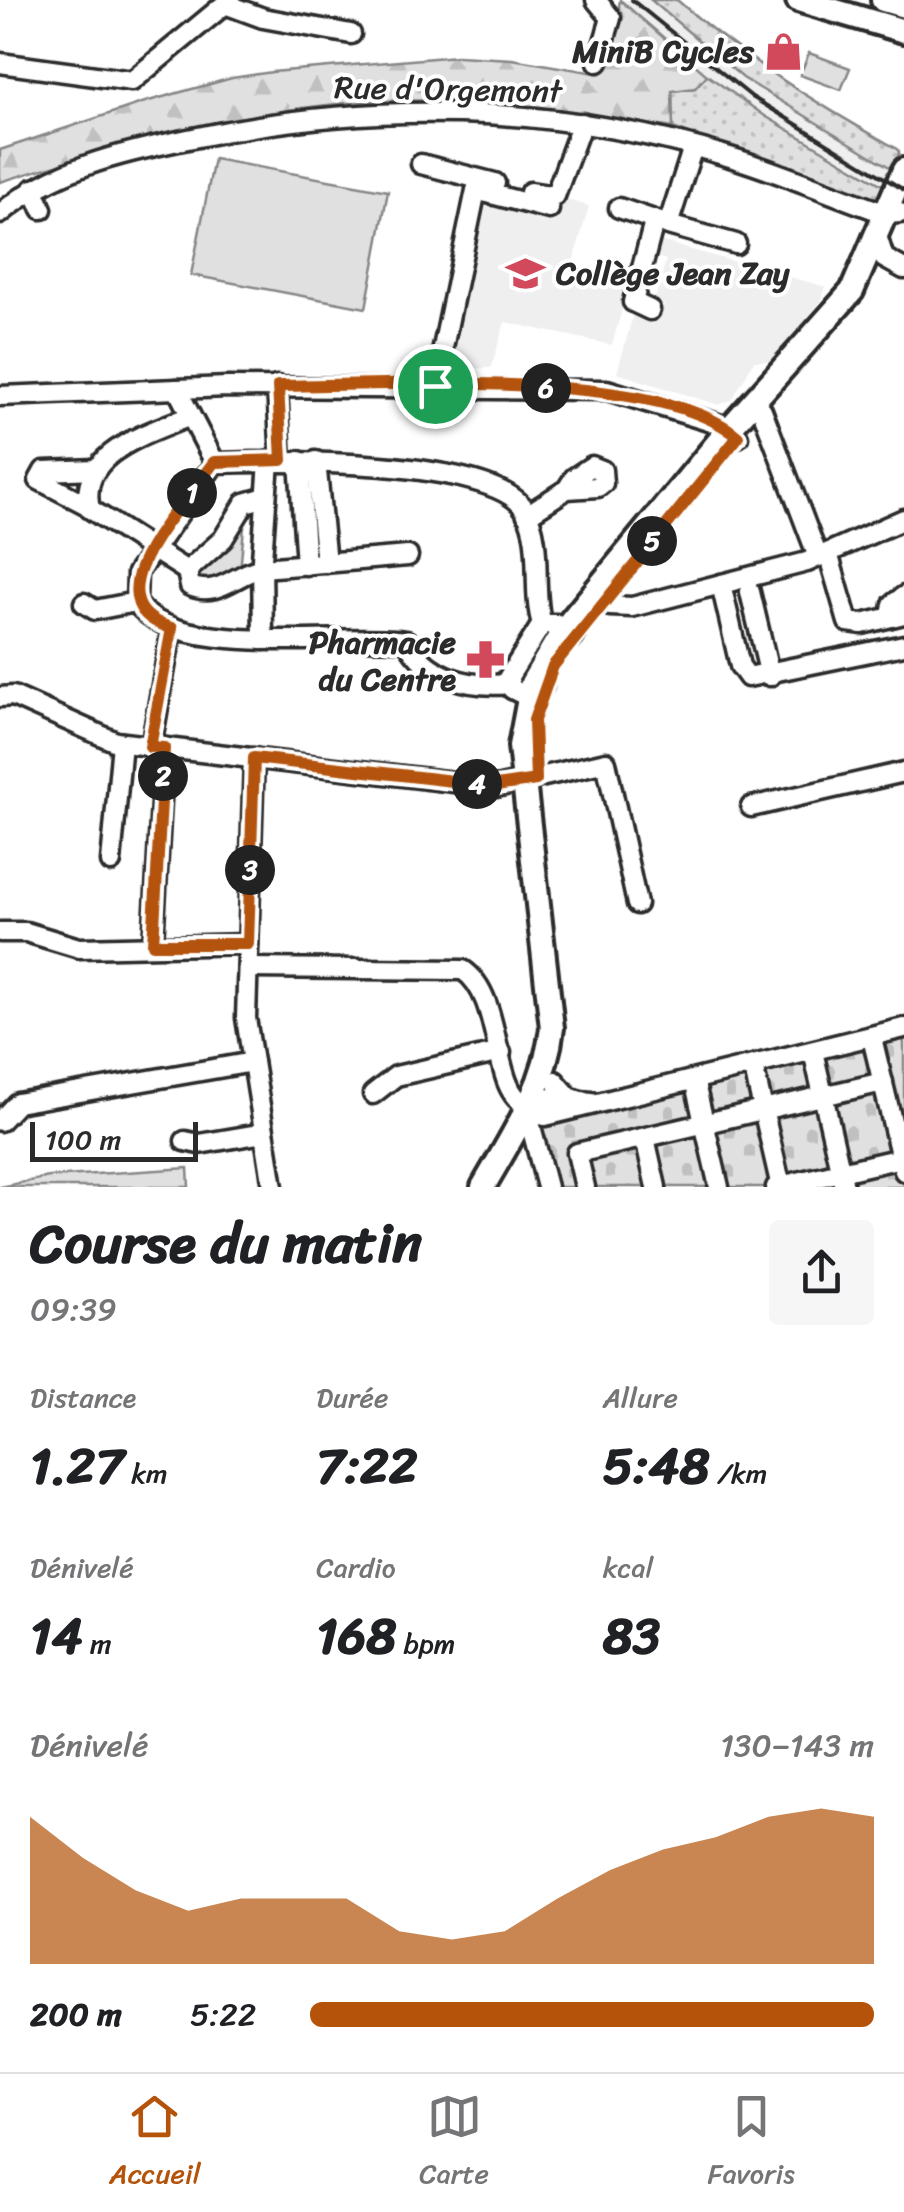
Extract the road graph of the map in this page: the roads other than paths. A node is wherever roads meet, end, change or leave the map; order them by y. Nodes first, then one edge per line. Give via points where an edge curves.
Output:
1 (596, 0) edge
2 (798, 0) edge
3 (831, 0) edge
4 (850, 0) edge
5 (883, 0) edge
6 (228, 2) edge
7 (904, 6) edge
8 (904, 19) edge
9 (904, 31) edge
10 (351, 34) dead end
11 (598, 62) dead end
12 (0, 64) edge
13 (582, 123) junction
14 (693, 147) junction
15 (422, 164) dead end
16 (904, 170) edge
17 (32, 189) junction
18 (619, 208) dead end
19 (42, 209) dead end
20 (549, 209) dead end
21 (897, 210) edge
22 (0, 214) edge
23 (661, 223) junction
24 (736, 244) dead end
25 (888, 255) edge
26 (650, 310) dead end
27 (278, 386) junction
28 (435, 386) junction
29 (177, 388) junction
30 (0, 396) edge
31 (762, 410) junction
32 (190, 416) junction
33 (734, 433) junction
34 (291, 461) junction
35 (598, 461) dead end
36 (214, 462) junction
37 (96, 469) junction
38 (266, 497) junction
39 (89, 506) junction
40 (528, 515) junction
41 (904, 518) edge
42 (152, 547) junction
43 (823, 555) junction
44 (408, 556) dead end
45 (326, 563) junction
46 (306, 564) junction
47 (262, 568) junction
48 (186, 571) junction
49 (721, 584) junction
50 (750, 592) dead end
51 (904, 596) edge
52 (598, 599) junction
53 (136, 602) junction
54 (84, 603) dead end
55 (898, 615) edge
56 (172, 628) junction
57 (560, 630) junction
58 (263, 640) junction
59 (904, 646) edge
60 (770, 676) junction
61 (527, 688) junction
62 (0, 697) edge
63 (122, 742) junction
64 (158, 748) junction
65 (254, 758) junction
66 (904, 772) edge
67 (529, 782) junction
68 (751, 807) dead end
69 (111, 862) dead end
70 (637, 904) dead end
71 (0, 932) edge
72 (153, 944) junction
73 (248, 944) junction
74 (248, 968) junction
75 (904, 1028) edge
76 (874, 1046) dead end
77 (501, 1052) junction
78 (815, 1060) dead end
79 (253, 1062) junction
80 (755, 1074) dead end
81 (883, 1082) junction
82 (696, 1088) dead end
83 (373, 1094) dead end
84 (823, 1096) junction
85 (538, 1107) junction
86 (764, 1110) junction
87 (0, 1120) edge
88 (704, 1124) junction
89 (264, 1133) junction
90 (645, 1138) junction
91 (185, 1140) dead end
92 (902, 1165) edge
93 (842, 1180) edge
94 (272, 1187) edge
95 (483, 1187) edge
96 (499, 1187) edge
97 (547, 1187) edge
98 (585, 1187) edge
99 (656, 1187) edge
100 (719, 1187) edge
101 (780, 1187) edge

1 - 11 street via 612,18
2 - 9 main road
3 - 8 main road
4 - 8 main road
5 - 7 main road
6 - 10 street via 264,18
6 - 12 street via 132,81
13 - 14 street, Rue d'Orgemont
13 - 15 street via 551,198
13 - 17 street, Rue d'Orgemont via 530,115 383,112 303,118 154,146
14 - 21 street, Rue d'Orgemont
14 - 23 street
16 - 21 main road
17 - 19 street
17 - 22 street, Rue d'Orgemont
18 - 23 street
20 - 28 street via 476,190
21 - 25 main road
23 - 24 street
23 - 26 street via 633,302
25 - 31 main road via 858,302
25 - 33 main road
27 - 28 street
27 - 29 street
27 - 34 street
28 - 33 street via 607,390
29 - 30 street
29 - 32 street
31 - 33 main road
31 - 43 street
32 - 36 street
32 - 37 street via 109,453
33 - 52 main road
34 - 36 street
34 - 38 street
34 - 40 street via 376,465 492,486 513,495
34 - 45 street
34 - 46 street
35 - 40 street via 604,483 567,489
36 - 42 street
37 - 39 street
37 - 39 street via 44,471 39,480
38 - 47 street
38 - 48 street via 245,503 223,539
39 - 42 street
40 - 57 street
41 - 43 street
42 - 48 street
42 - 53 street via 137,573
43 - 49 street
43 - 55 street via 848,622
44 - 45 street
45 - 46 street
46 - 47 street
47 - 48 street via 204,590 190,586
47 - 58 street
49 - 52 street via 627,607
49 - 60 street via 740,666 748,677
50 - 60 street
51 - 55 street via 893,604
52 - 57 main road
53 - 54 street via 95,610
53 - 56 street via 150,620
56 - 58 street
56 - 64 street
57 - 61 main road
58 - 61 street via 407,640 447,677
59 - 60 street
61 - 67 main road via 520,734
62 - 63 street via 13,696
63 - 64 street
63 - 69 street
64 - 65 street
64 - 72 street
65 - 67 street via 496,786
65 - 73 street
66 - 68 street
67 - 70 street via 606,762
67 - 85 main road via 552,1017
67 - 85 main road via 562,1000 562,1035
71 - 72 street via 26,932 79,948
72 - 73 street
73 - 74 street
74 - 77 street via 463,970 487,1000
74 - 79 street
75 - 85 street via 589,1102
76 - 81 street
77 - 83 street via 396,1076
77 - 85 street via 512,1093
78 - 84 street
79 - 87 street via 17,1103
79 - 89 street
80 - 86 street
81 - 84 street
81 - 92 street
82 - 88 street
84 - 86 street
84 - 93 street
85 - 95 main road
85 - 96 main road
85 - 97 street
86 - 88 street
86 - 101 street
88 - 90 street
88 - 100 street
89 - 91 street via 199,1144
89 - 94 street
90 - 98 street via 577,1153
90 - 99 street
92 - 93 street
93 - 101 street

